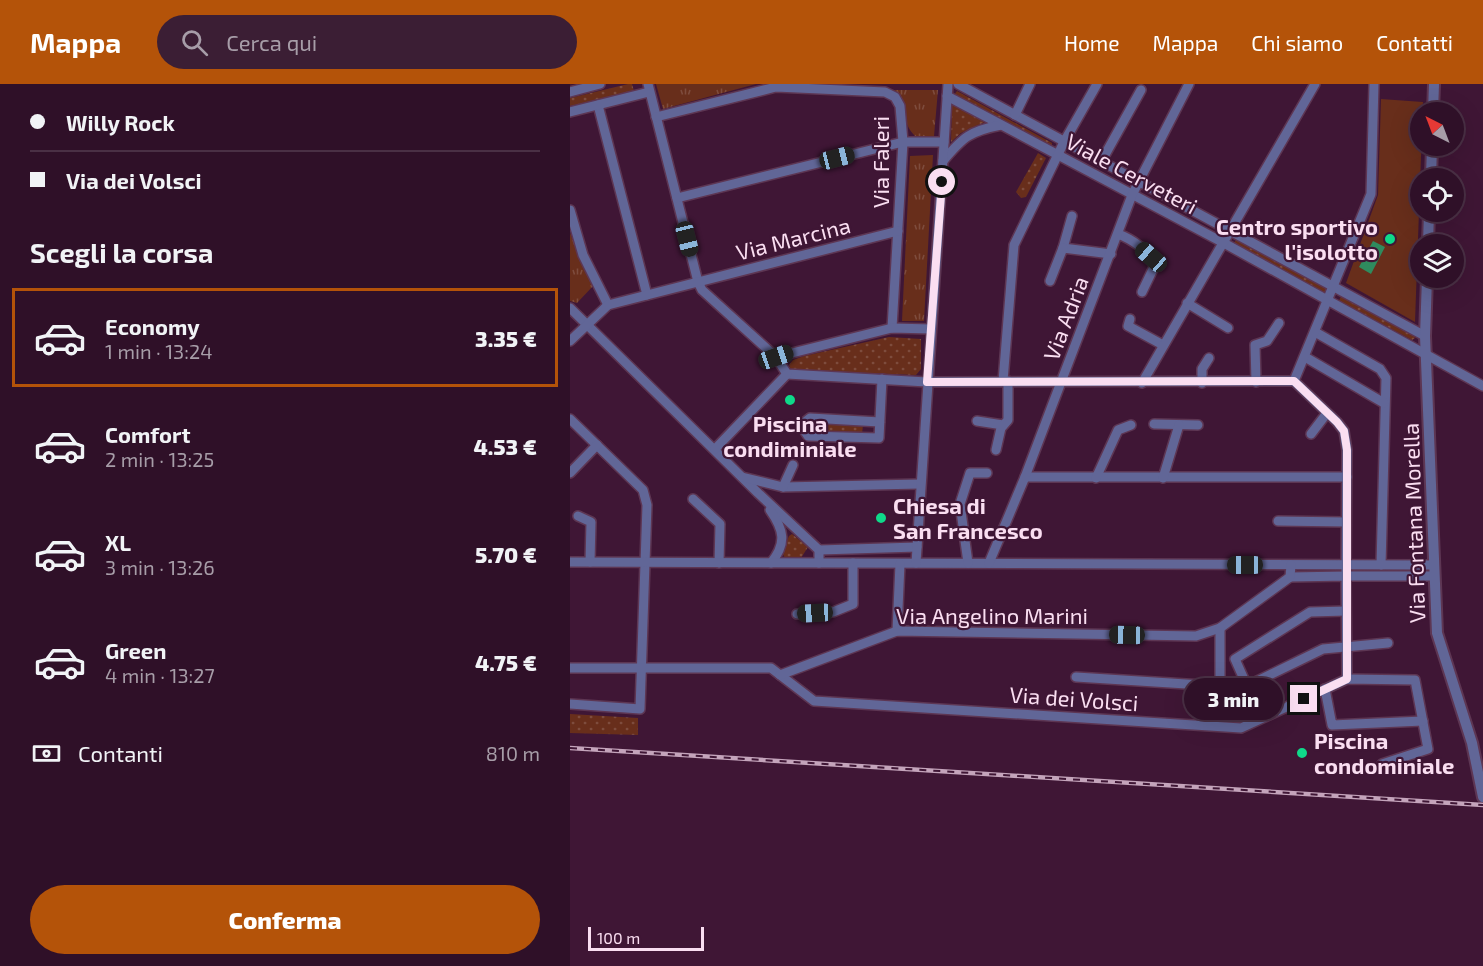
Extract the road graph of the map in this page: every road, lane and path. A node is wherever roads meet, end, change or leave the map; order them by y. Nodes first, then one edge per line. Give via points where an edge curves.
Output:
1 (600, 84) edge
2 (948, 84) edge
3 (958, 84) edge
4 (1030, 84) edge
5 (1097, 84) edge
6 (1189, 84) edge
7 (1315, 84) edge
8 (1374, 84) edge
9 (1434, 84) edge
10 (648, 88) edge
11 (1141, 90) dead end
12 (570, 92) edge
13 (947, 96) junction
14 (1433, 102) edge
15 (598, 105) junction
16 (570, 112) edge
17 (1015, 115) junction
18 (656, 117) junction
19 (1001, 125) junction
20 (903, 142) junction
21 (944, 142) junction
22 (1064, 142) junction
23 (1058, 156) junction
24 (943, 161) junction
25 (1101, 162) junction
26 (1138, 181) junction
27 (1132, 195) junction
28 (677, 198) junction
29 (570, 210) edge
30 (1072, 216) dead end
31 (1229, 229) junction
32 (898, 231) junction
33 (1118, 234) junction
34 (1222, 242) junction
35 (1063, 248) junction
36 (1111, 254) junction
37 (1050, 280) dead end
38 (698, 282) junction
39 (1334, 286) junction
40 (1427, 288) edge
41 (1142, 292) dead end
42 (647, 295) junction
43 (1328, 301) junction
44 (1187, 303) junction
45 (608, 305) junction
46 (570, 308) edge
47 (1130, 319) dead end
48 (1279, 323) dead end
49 (587, 325) junction
50 (892, 328) junction
51 (1228, 328) dead end
52 (931, 329) junction
53 (1315, 332) junction
54 (1425, 336) junction
55 (570, 341) edge
56 (1163, 345) junction
57 (1426, 355) junction
58 (776, 357) junction
59 (1305, 357) junction
60 (1209, 358) dead end
61 (787, 374) junction
62 (882, 379) junction
63 (1006, 381) junction
64 (1294, 381) junction
65 (927, 382) junction
66 (1061, 382) junction
67 (1202, 382) junction
68 (1256, 382) junction
69 (1142, 383) junction
70 (1483, 386) edge
71 (1384, 403) junction
72 (1327, 413) junction
73 (570, 419) edge
74 (977, 421) dead end
75 (880, 422) junction
76 (1154, 424) dead end
77 (1004, 425) junction
78 (1131, 425) dead end
79 (1179, 425) junction
80 (1198, 425) dead end
81 (1311, 434) dead end
82 (597, 446) junction
83 (715, 449) junction
84 (996, 450) dead end
85 (793, 465) dead end
86 (570, 473) edge
87 (987, 473) dead end
88 (742, 477) junction
89 (1025, 477) junction
90 (1347, 477) junction
91 (1096, 478) junction
92 (1163, 478) junction
93 (920, 484) junction
94 (783, 487) junction
95 (758, 494) junction
96 (693, 499) dead end
97 (578, 516) dead end
98 (1278, 521) dead end
99 (1346, 522) junction
100 (917, 548) junction
101 (819, 550) junction
102 (570, 562) edge
103 (590, 562) junction
104 (645, 562) junction
105 (719, 562) junction
106 (771, 562) junction
107 (819, 563) junction
108 (853, 563) junction
109 (916, 563) junction
110 (968, 563) junction
111 (989, 563) junction
112 (900, 564) junction
113 (1291, 565) junction
114 (1346, 565) junction
115 (1381, 565) junction
116 (1433, 565) junction
117 (1346, 576) junction
118 (1433, 576) junction
119 (1290, 577) junction
120 (1346, 611) junction
121 (797, 614) dead end
122 (1221, 628) junction
123 (897, 631) junction
124 (1388, 643) dead end
125 (1347, 647) junction
126 (570, 668) edge
127 (641, 668) junction
128 (780, 675) junction
129 (1076, 677) dead end
130 (1347, 679) junction
131 (1325, 689) junction
132 (570, 704) edge
133 (1423, 721) junction
134 (1382, 764) dead end
135 (1483, 796) edge

1 - 12 street
2 - 13 street
3 - 17 street, Viale Cerveteri
4 - 17 street
5 - 22 street
6 - 26 street, Via Adria
7 - 31 street
8 - 39 street via 1371,194
9 - 14 street
10 - 15 street
10 - 18 street
11 - 25 street, Viale Cerveteri
13 - 19 street, Viale Cerveteri
13 - 21 street
15 - 16 street
15 - 42 street
17 - 22 street, Viale Cerveteri
18 - 20 street, Via Faleri via 776,87 885,92 895,97 900,106
18 - 28 street
19 - 23 street, Viale Cerveteri
19 - 24 street via 966,135
20 - 21 street
20 - 28 street
20 - 32 street, Via Faleri
21 - 24 street
22 - 23 street
22 - 25 street, Viale Cerveteri
23 - 27 street, Viale Cerveteri
23 - 63 street via 1014,245
24 - 52 street
25 - 26 street, Viale Cerveteri
26 - 27 street, Via Adria
26 - 31 street, Viale Cerveteri
27 - 33 street, Via Adria
27 - 34 street, Viale Cerveteri
28 - 38 street
29 - 45 street via 583,255
30 - 35 street, Via Adria
31 - 34 street
31 - 39 street, Viale Cerveteri
32 - 38 street, Via Marcina
32 - 50 street, Via Faleri
33 - 36 street, Via Adria
33 - 41 street via 1128,237 1155,265
34 - 43 street, Viale Cerveteri
34 - 44 street
35 - 36 street, Via Adria
35 - 37 street, Via Adria
36 - 66 street, Via Adria
38 - 42 street, Via Marcina
38 - 58 street
39 - 43 street
39 - 54 street, Viale Cerveteri
40 - 54 street, Via Fontana Morella
42 - 45 street, Via Marcina
43 - 53 street
43 - 57 street, Viale Cerveteri
44 - 51 street
44 - 56 street
45 - 49 street, Via Marcina
46 - 49 street
47 - 56 street via 1128,326
48 - 68 street via 1267,341 1255,345
49 - 55 street, Via Marcina
49 - 83 street
50 - 52 street
50 - 58 street
52 - 65 street
53 - 59 street
53 - 71 street via 1380,369 1386,378
54 - 57 street, Via Fontana Morella
56 - 69 street
57 - 70 street, Viale Cerveteri
57 - 116 street, Via Fontana Morella
58 - 61 street
59 - 64 street
59 - 71 street
60 - 67 street via 1202,369
61 - 62 street
61 - 83 street
62 - 65 street
62 - 75 street
63 - 65 street
63 - 66 street
63 - 77 street via 1008,420
64 - 68 street
64 - 72 street
65 - 93 street
66 - 69 street
66 - 89 street, Via Adria
67 - 68 street
67 - 69 street
71 - 115 street
72 - 81 street
72 - 90 street via 1344,431
73 - 82 street
74 - 77 street
75 - 75 street via 879,438 808,436 803,426 810,418
76 - 79 street
77 - 84 street
78 - 91 street via 1118,430
79 - 80 street
79 - 92 street
82 - 86 street
82 - 104 street via 646,497
83 - 88 street
85 - 94 street
87 - 110 street via 970,473 960,504
88 - 94 street
88 - 95 street
89 - 91 street
89 - 111 street, Via Adria
90 - 92 street
90 - 99 street
91 - 92 street
93 - 94 street
93 - 100 street
95 - 101 street
95 - 106 street via 783,530 782,546
96 - 105 street via 720,524
97 - 103 street via 591,522
98 - 99 street
99 - 114 street
100 - 101 street
100 - 109 street
101 - 107 street
102 - 103 street
103 - 104 street
104 - 105 street
104 - 127 street
105 - 106 street
106 - 107 street
107 - 108 street
108 - 112 street
108 - 121 street via 853,604 832,612
109 - 110 street
109 - 112 street
110 - 111 street
111 - 113 street
112 - 123 street
113 - 114 street
113 - 119 street
114 - 115 street
114 - 117 street
115 - 116 street
116 - 118 street, Via Fontana Morella
117 - 118 street
117 - 119 street
117 - 120 street
118 - 135 street, Via Fontana Morella via 1437,633 1472,743
119 - 122 street, Via Angelino Marini
120 - 125 street
120 - 125 street via 1310,612 1235,659 1246,686 1323,649
122 - 123 street, Via Angelino Marini via 1196,636
122 - 129 street via 1220,682 1202,685
123 - 128 street, Via Angelino Marini
124 - 125 street
125 - 130 street
126 - 127 street
127 - 128 street via 771,668
127 - 132 street via 640,709
128 - 131 street, Via dei Volsci via 814,701 1241,728
130 - 131 street, Via dei Volsci
130 - 133 street via 1415,681
131 - 133 street via 1332,725
133 - 134 street via 1428,749

